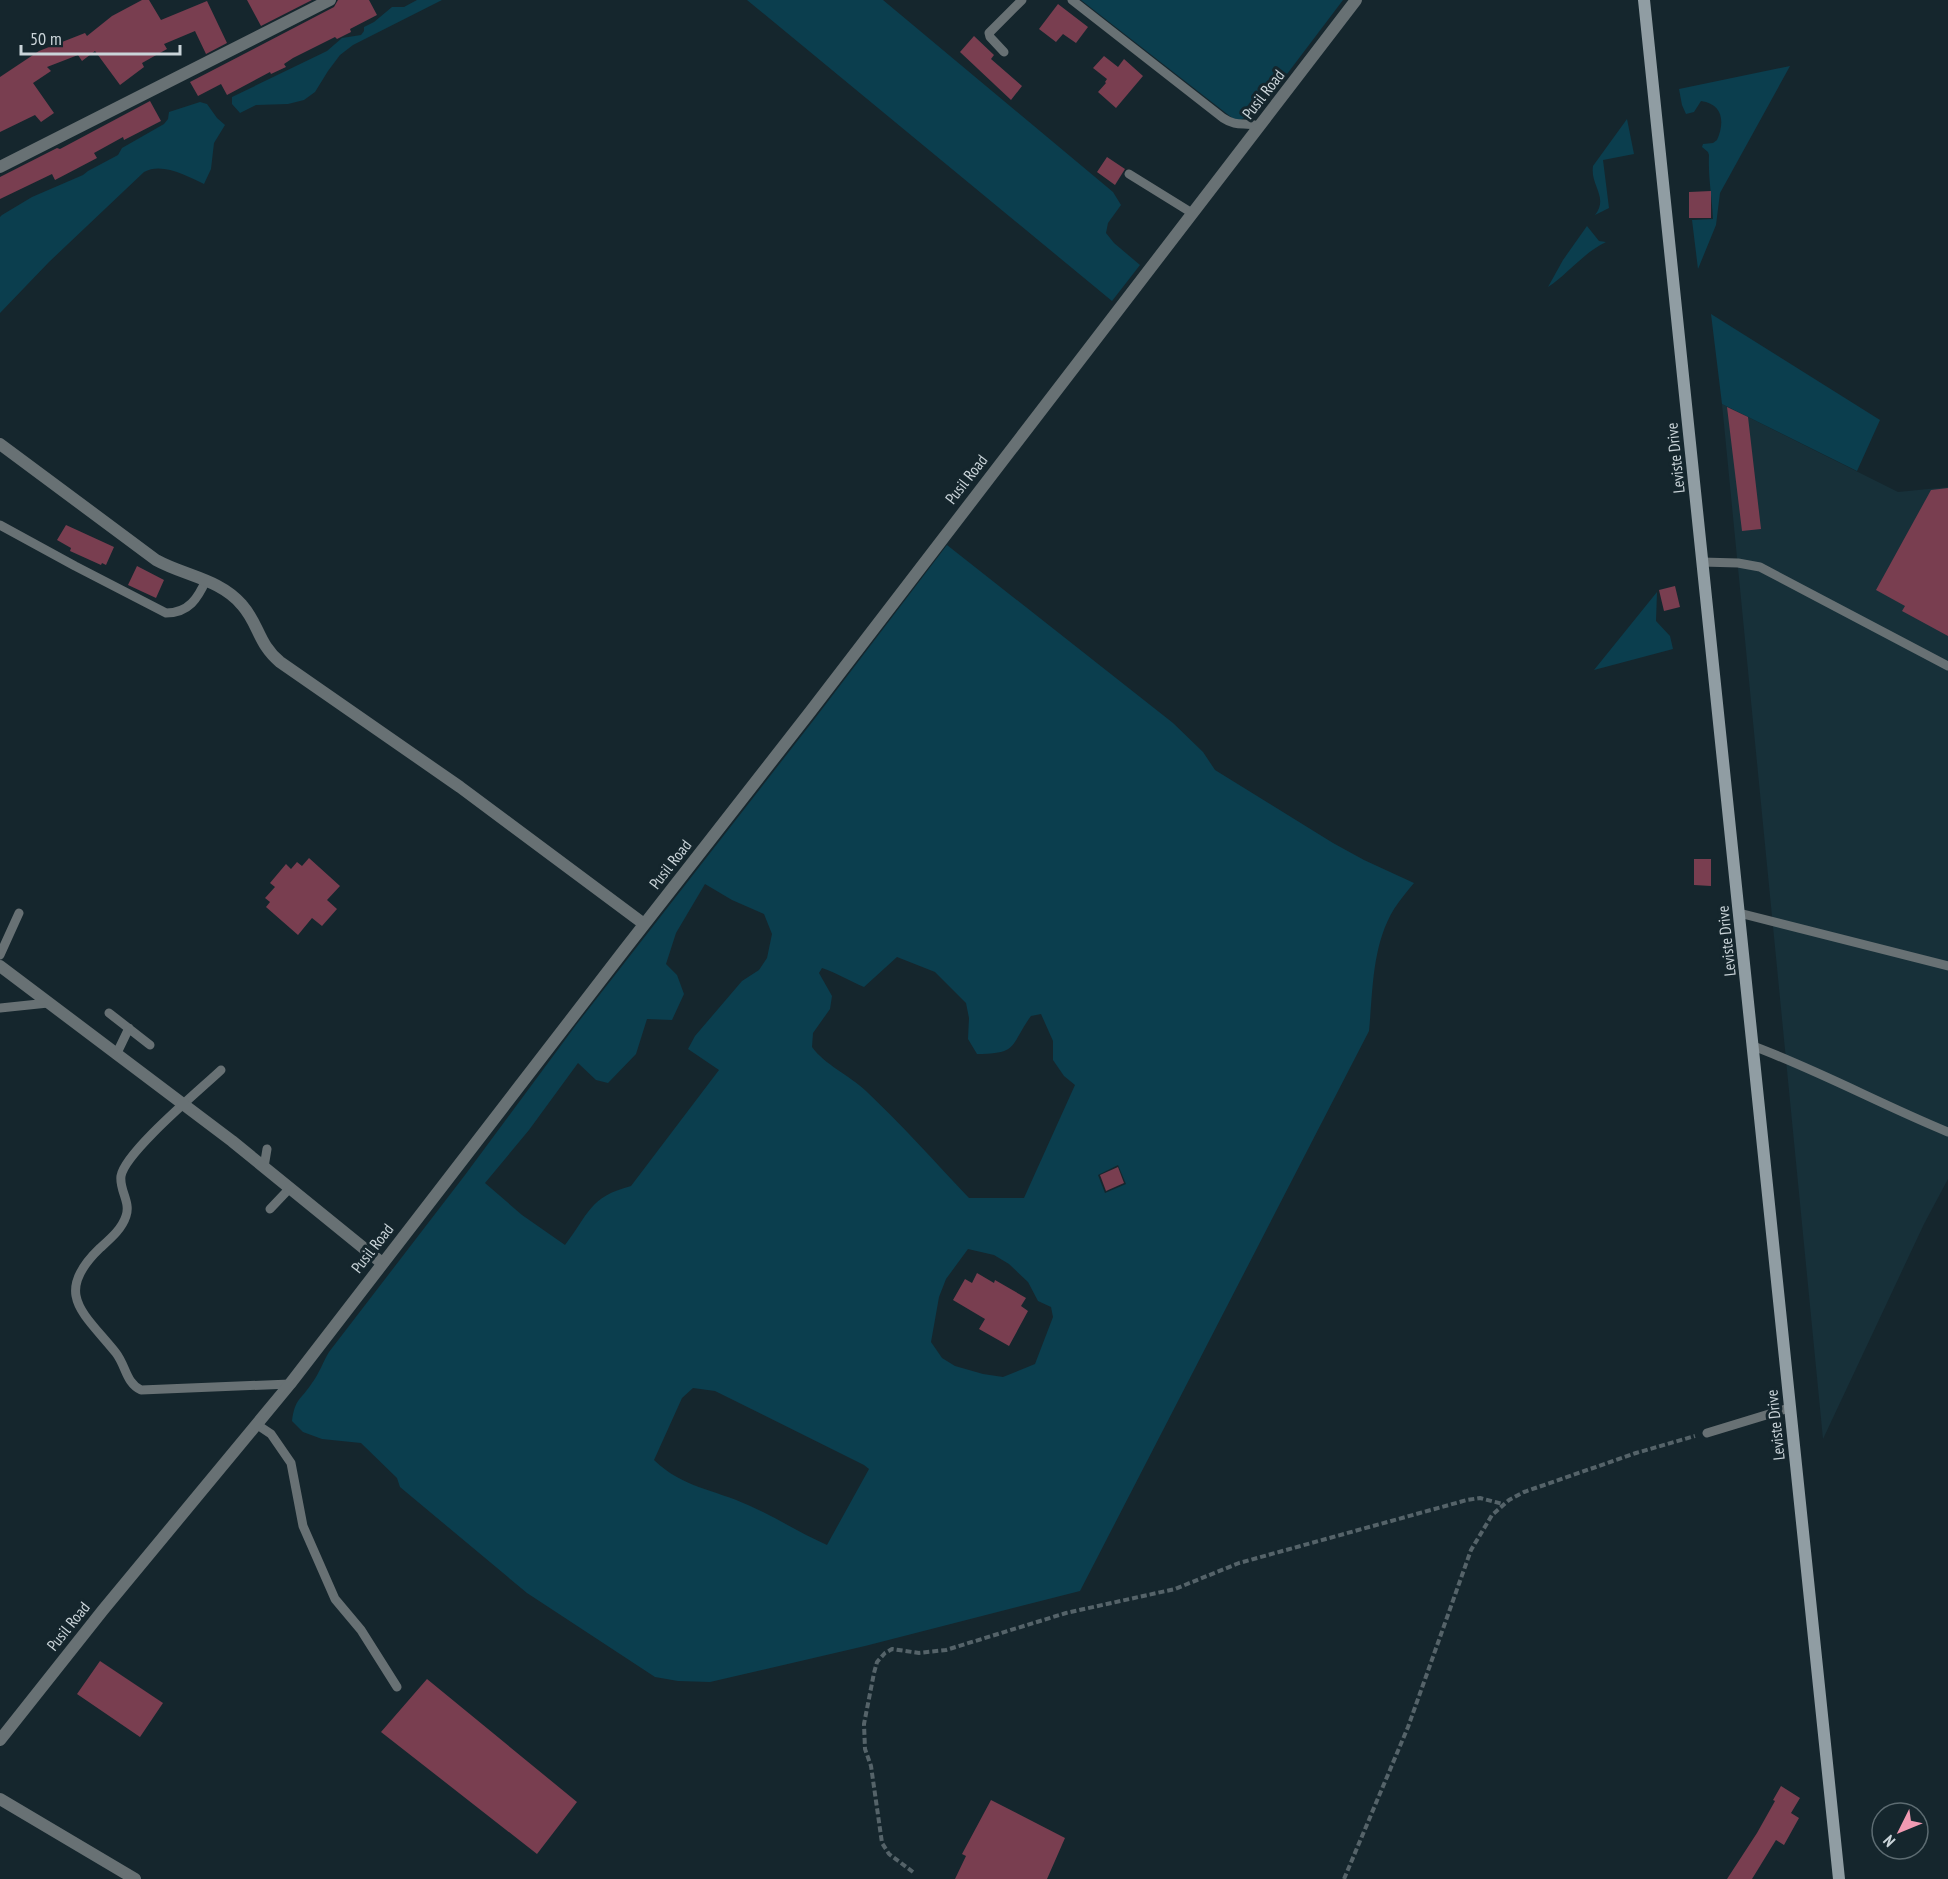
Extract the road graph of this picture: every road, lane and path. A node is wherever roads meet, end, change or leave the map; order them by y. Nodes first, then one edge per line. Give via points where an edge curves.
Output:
1 (330, 0) edge
2 (1022, 0) edge
3 (1072, 0) edge
4 (1356, 0) edge
5 (1644, 0) edge
6 (1004, 52) dead end
7 (1258, 126) junction
8 (0, 167) edge
9 (1129, 174) dead end
10 (1192, 213) junction
11 (0, 444) edge
12 (0, 525) edge
13 (1702, 562) junction
14 (206, 580) junction
15 (1948, 666) edge
16 (19, 913) dead end
17 (1739, 914) junction
18 (644, 924) junction
19 (0, 956) edge
20 (0, 966) edge
21 (1948, 966) edge
22 (48, 1003) junction
23 (0, 1008) edge
24 (109, 1013) dead end
25 (129, 1028) junction
26 (150, 1045) dead end
27 (1753, 1046) junction
28 (116, 1055) junction
29 (221, 1071) dead end
30 (183, 1105) junction
31 (1948, 1132) edge
32 (267, 1149) dead end
33 (264, 1167) junction
34 (289, 1189) junction
35 (270, 1209) dead end
36 (382, 1263) junction
37 (290, 1384) junction
38 (1790, 1408) junction
39 (256, 1424) junction
40 (1707, 1432) joint
41 (1503, 1504) junction
42 (398, 1687) dead end
43 (0, 1740) edge
44 (0, 1799) edge
45 (913, 1872) dead end
46 (135, 1879) edge
47 (1344, 1879) edge
48 (1839, 1879) edge

1 - 8 street
2 - 6 lane via 989,33
3 - 7 lane via 1223,118 1236,125
4 - 7 street, Pusil Road
5 - 13 main road, Leviste Drive
7 - 10 street, Pusil Road
9 - 10 lane
10 - 18 street, Pusil Road
11 - 14 street via 156,560
12 - 14 lane via 166,613 191,604
13 - 15 lane via 1760,567
13 - 17 main road, Leviste Drive
14 - 18 street via 227,591 244,607 265,647 280,662 460,787
16 - 19 lane
17 - 21 lane
17 - 27 main road, Leviste Drive
18 - 36 street, Pusil Road
20 - 22 street
22 - 23 lane
22 - 28 street
24 - 25 lane
25 - 26 lane
25 - 28 lane
27 - 31 lane
27 - 38 main road, Leviste Drive
28 - 30 street
29 - 30 lane
30 - 33 street
30 - 37 lane via 126,1164 121,1176 126,1217 80,1271 75,1286 77,1301 122,1361 129,1380 141,1390
32 - 33 lane
33 - 34 street
34 - 35 lane
34 - 36 street
36 - 37 street, Pusil Road
37 - 39 street, Pusil Road
38 - 40 lane
38 - 48 main road, Leviste Drive
39 - 42 lane via 271,1434 291,1463 303,1526 335,1599 361,1630
39 - 43 street, Pusil Road
40 - 41 path via 1524,1492
41 - 45 path via 1480,1498 1467,1500 1239,1563 1175,1589 1066,1613 946,1650 919,1653 892,1649 885,1653 873,1674 864,1725 865,1749 882,1844
41 - 47 path via 1484,1524 1471,1550 1408,1727
44 - 46 street

